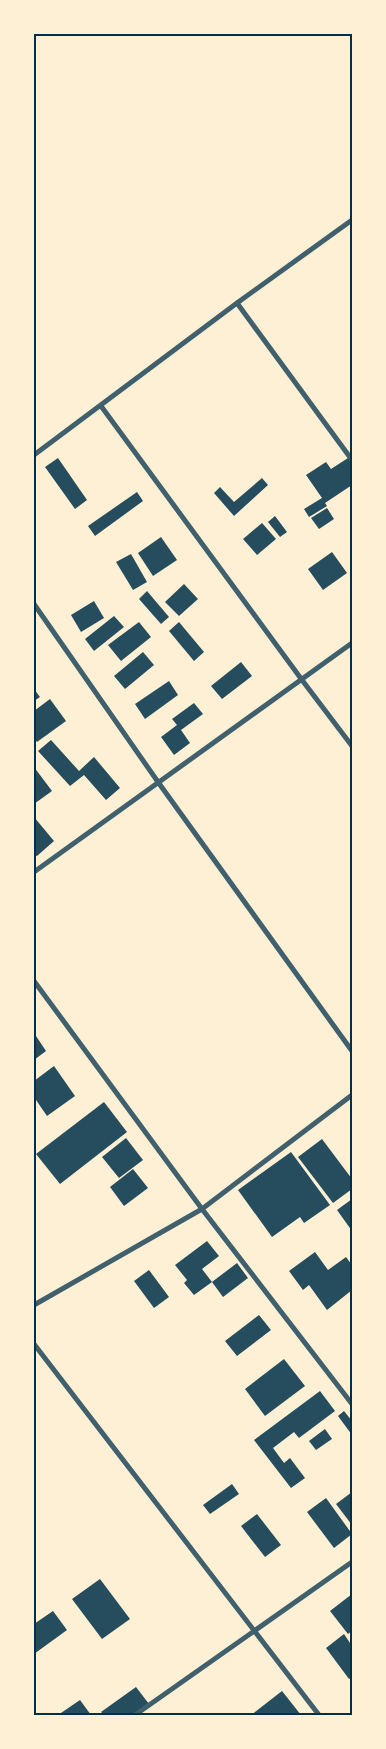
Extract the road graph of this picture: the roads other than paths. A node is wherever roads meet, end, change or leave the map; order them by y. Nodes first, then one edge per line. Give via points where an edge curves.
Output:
1 (352, 220) edge
2 (237, 303) junction
3 (101, 406) junction
4 (34, 455) edge
5 (352, 460) edge
6 (34, 604) edge
7 (352, 643) edge
8 (302, 680) junction
9 (352, 746) edge
10 (158, 782) junction
11 (34, 872) edge
12 (34, 981) edge
13 (352, 1051) edge
14 (352, 1096) edge
15 (202, 1208) junction
16 (34, 1305) edge
17 (34, 1344) edge
18 (352, 1404) edge
19 (352, 1562) edge
20 (255, 1630) junction
21 (135, 1715) edge
22 (319, 1715) edge

1 - 2 street
2 - 3 street
2 - 5 street
3 - 4 street
3 - 8 street
6 - 10 street
7 - 8 street
8 - 9 street
8 - 10 street
10 - 11 street
10 - 13 street
12 - 15 street
14 - 15 street
15 - 16 street
15 - 18 street
17 - 20 street
19 - 20 street
20 - 21 street
20 - 22 street

